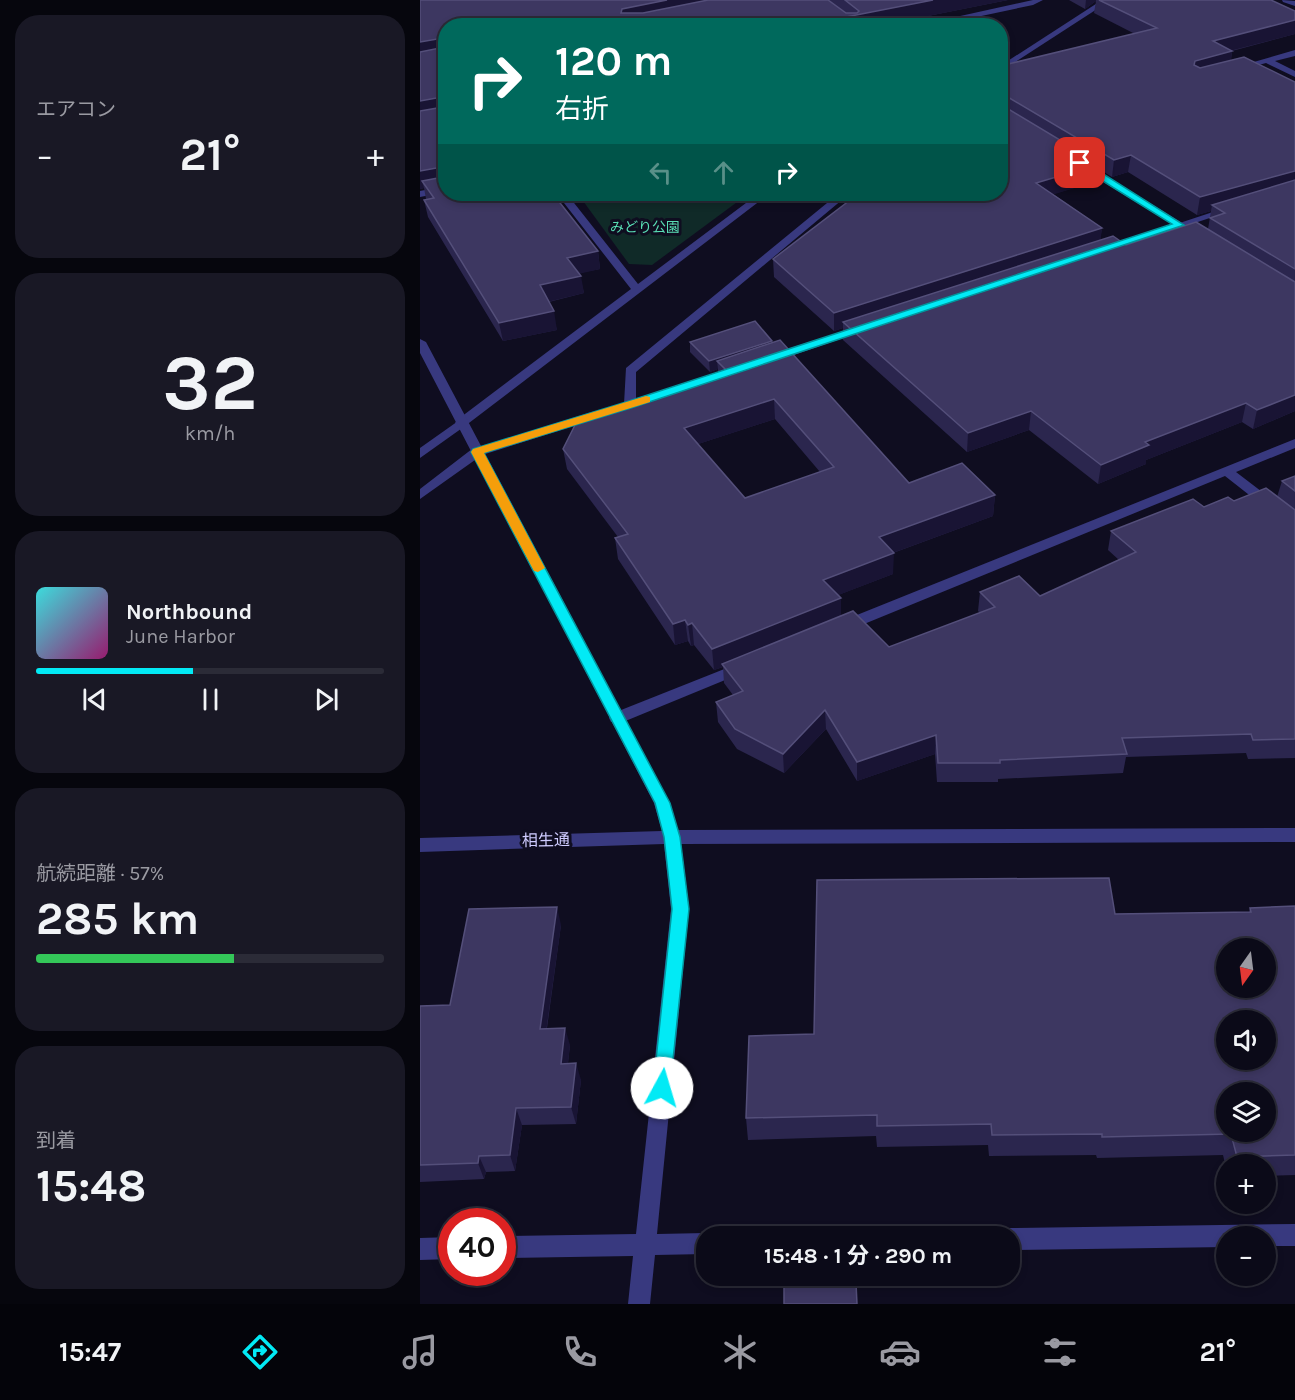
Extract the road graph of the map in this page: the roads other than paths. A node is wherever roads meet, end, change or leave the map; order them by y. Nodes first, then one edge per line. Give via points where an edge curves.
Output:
1 (1040, 0) edge
2 (1107, 0) edge
3 (1286, 0) edge
4 (1295, 4) edge
5 (959, 18) edge
6 (1295, 53) edge
7 (1266, 60) junction
8 (1008, 65) edge
9 (1232, 70) edge
10 (1295, 74) edge
11 (1070, 157) edge
12 (438, 191) edge
13 (420, 194) edge
14 (568, 201) edge
15 (755, 201) edge
16 (836, 201) edge
17 (1243, 206) edge
18 (1180, 225) junction
19 (1209, 243) edge
20 (1090, 254) edge
21 (637, 289) junction
22 (877, 324) edge
23 (420, 342) edge
24 (765, 360) edge
25 (461, 423) junction
26 (1295, 443) edge
27 (477, 452) junction
28 (420, 454) edge
29 (1227, 471) junction
30 (420, 495) edge
31 (1295, 524) edge
32 (827, 633) edge
33 (761, 660) edge
34 (617, 718) junction
35 (1295, 835) edge
36 (672, 837) junction
37 (420, 845) edge
38 (1276, 1235) edge
39 (1295, 1235) edge
40 (1216, 1236) edge
41 (1020, 1239) edge
42 (696, 1244) edge
43 (645, 1245) junction
44 (516, 1247) edge
45 (420, 1248) edge
46 (438, 1248) edge
47 (639, 1304) edge

1 - 5 street
2 - 8 street
3 - 4 street
6 - 7 street
7 - 9 street
7 - 10 street
11 - 18 street
12 - 13 street
14 - 21 street
15 - 21 street
16 - 27 street via 630,371 625,406
17 - 18 street
18 - 19 street
18 - 20 street
21 - 25 street
22 - 24 street
23 - 25 street
25 - 27 street
25 - 28 street
26 - 29 street
27 - 30 street
27 - 34 street
29 - 31 street
29 - 32 street
33 - 34 street
34 - 36 street via 662,803
35 - 36 street, 相生通
36 - 37 street, 相生通
36 - 43 street via 680,909
38 - 39 street
40 - 41 street
42 - 43 street
43 - 44 street
43 - 47 street
45 - 46 street

